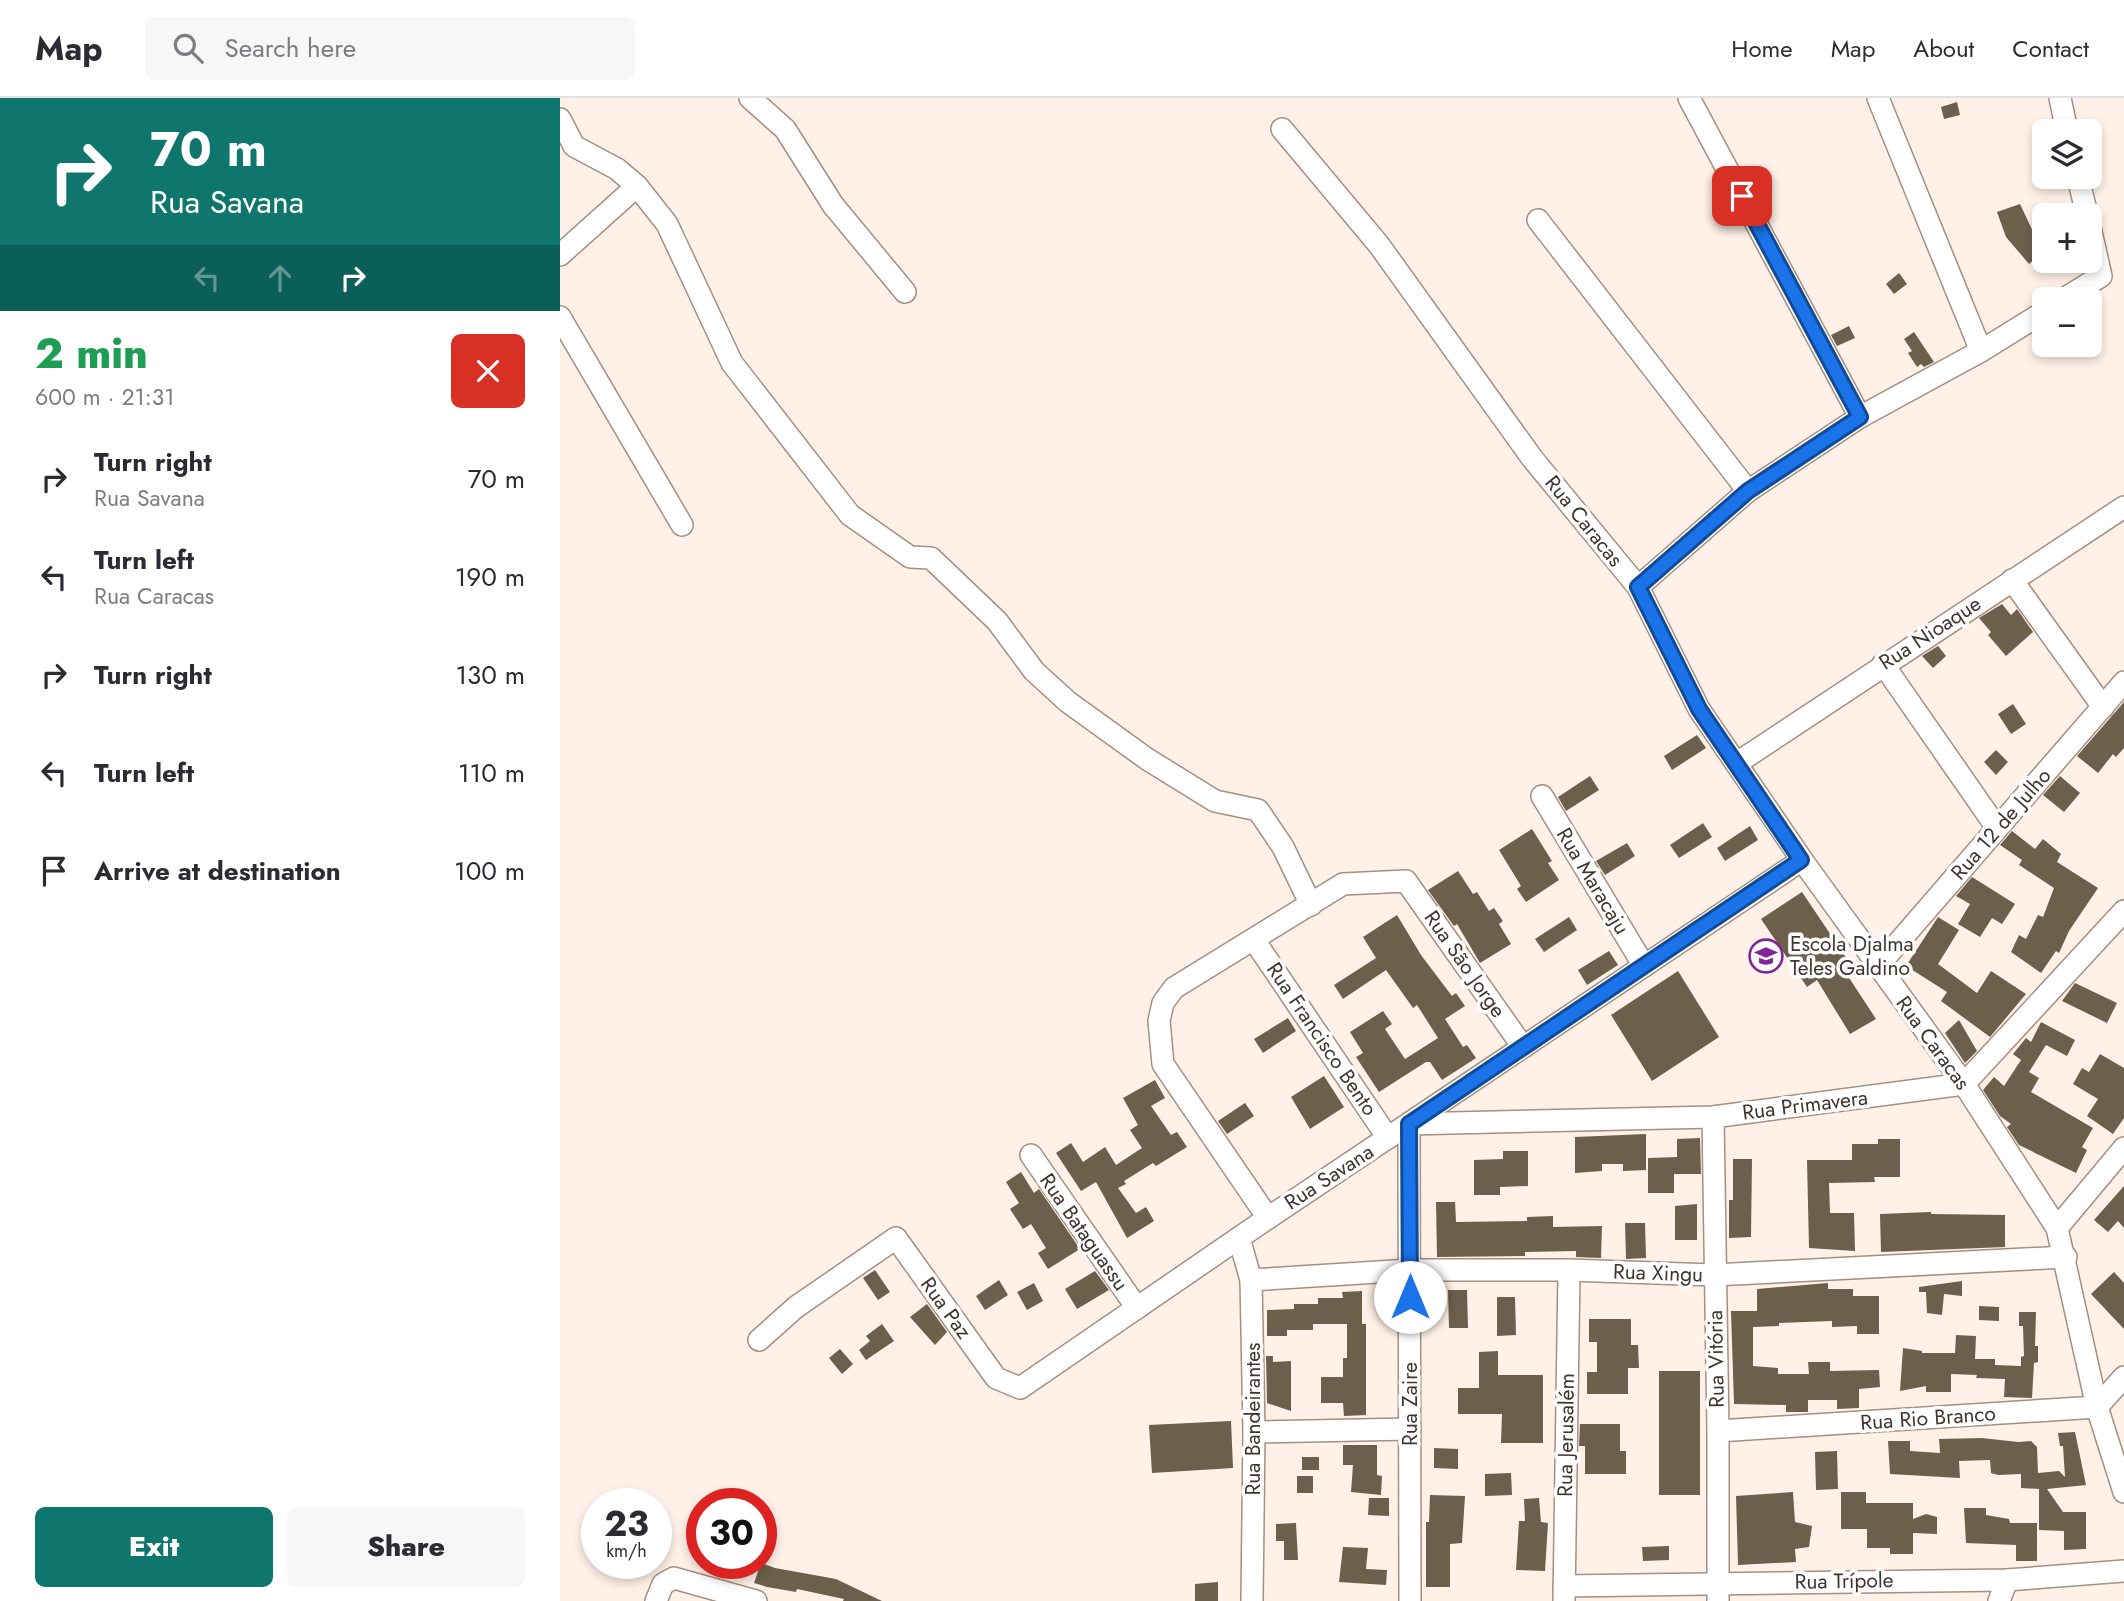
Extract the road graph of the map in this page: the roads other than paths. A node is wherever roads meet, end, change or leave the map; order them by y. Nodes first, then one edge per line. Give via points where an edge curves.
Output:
1 (750, 98) edge
2 (1689, 98) edge
3 (1878, 98) edge
4 (2060, 98) edge
5 (560, 118) edge
6 (2064, 119) edge
7 (1282, 129) dead end
8 (637, 187) junction
9 (1538, 220) dead end
10 (560, 255) edge
11 (2100, 273) edge
12 (2083, 287) edge
13 (905, 292) dead end
14 (560, 317) edge
15 (2032, 319) edge
16 (1981, 351) junction
17 (1860, 417) junction
18 (1748, 491) junction
19 (2124, 507) edge
20 (682, 525) dead end
21 (2012, 580) junction
22 (1638, 587) junction
23 (1883, 663) junction
24 (2124, 682) edge
25 (2103, 707) junction
26 (1737, 763) junction
27 (1542, 796) dead end
28 (1997, 828) junction
29 (1801, 860) junction
30 (1311, 905) junction
31 (2124, 911) edge
32 (1254, 940) junction
33 (1644, 966) junction
34 (1878, 967) junction
35 (1523, 1047) junction
36 (1964, 1084) junction
37 (1713, 1117) junction
38 (1409, 1124) junction
39 (1388, 1138) junction
40 (2124, 1148) edge
41 (1031, 1155) dead end
42 (1268, 1218) junction
43 (2057, 1228) junction
44 (1239, 1238) junction
45 (2066, 1257) junction
46 (1410, 1270) junction
47 (1569, 1270) junction
48 (1714, 1275) junction
49 (1251, 1280) junction
50 (1137, 1308) junction
51 (759, 1340) dead end
52 (2124, 1377) edge
53 (996, 1378) joint
54 (2097, 1407) junction
55 (1410, 1429) junction
56 (1718, 1431) junction
57 (1254, 1432) junction
58 (2124, 1492) edge
59 (2124, 1572) edge
60 (2007, 1580) junction
61 (1873, 1591) edge
62 (1717, 1592) edge
63 (1564, 1594) edge
64 (656, 1601) edge
65 (756, 1601) edge
66 (1252, 1601) edge
67 (1410, 1601) edge
68 (1999, 1601) edge

1 - 13 street via 785,129 833,205
2 - 17 street
3 - 16 street
4 - 6 street
5 - 8 street via 574,146 617,169
7 - 22 street, Rua Caracas via 1379,245 1532,458
8 - 10 street
8 - 30 street via 667,224 732,363 850,515 911,557 931,558 997,621 1034,671 1068,702 1215,801 1258,810 1283,847
9 - 18 street
11 - 12 street
14 - 20 street
15 - 16 street
16 - 17 street
17 - 18 street
18 - 22 street
19 - 21 street, Rua Nioaque
21 - 23 street, Rua Nioaque
21 - 25 street
22 - 26 street, Rua Caracas via 1699,709
23 - 26 street, Rua Nioaque
23 - 28 street
24 - 25 street, Rua 12 de Julho
25 - 28 street, Rua 12 de Julho
26 - 29 street, Rua Caracas
27 - 33 street, Rua Maracaju
28 - 34 street, Rua 12 de Julho
29 - 33 street, Rua Savana
29 - 34 street, Rua Caracas
30 - 32 street
30 - 35 street, Rua São Jorge via 1343,884 1406,881
31 - 36 street
32 - 39 street, Rua Francisco Bento
32 - 42 street via 1174,988 1166,996 1159,1021 1163,1064
33 - 35 street, Rua Savana
34 - 36 street, Rua Caracas
35 - 38 street, Rua Savana
36 - 37 street, Rua Primavera
36 - 43 street, Rua Caracas
37 - 38 street, Rua Primavera
37 - 48 street, Rua Vitória
38 - 39 street, Rua Savana
38 - 46 street, Rua Zaire
39 - 42 street, Rua Savana
40 - 43 street
41 - 50 street, Rua Bataguassu
42 - 44 street, Rua Savana
43 - 45 street, Rua Caracas
44 - 49 street, Rua Bandeirantes
44 - 50 street, Rua Savana
45 - 48 street, Rua Xingu
45 - 54 street, Rua Caracas
46 - 47 street, Rua Xingu
46 - 49 street, Rua Xingu
46 - 55 street, Rua Zaire
47 - 48 street, Rua Xingu
47 - 63 street, Rua Jerusalém
48 - 56 street, Rua Vitória
49 - 57 street, Rua Bandeirantes
50 - 53 street, Rua Savana via 1020,1388
51 - 53 street, Rua Paz via 796,1307 895,1238
52 - 54 street
54 - 56 street, Rua Rio Branco
54 - 58 street, Rua Caracas
55 - 57 street
55 - 67 street, Rua Zaire
56 - 62 street, Rua Vitória
57 - 66 street, Rua Bandeirantes
59 - 60 street, Rua Trípole
60 - 61 street, Rua Trípole
60 - 68 street
61 - 62 street, Rua Trípole
62 - 63 street, Rua Trípole
64 - 65 street via 667,1580 681,1579

